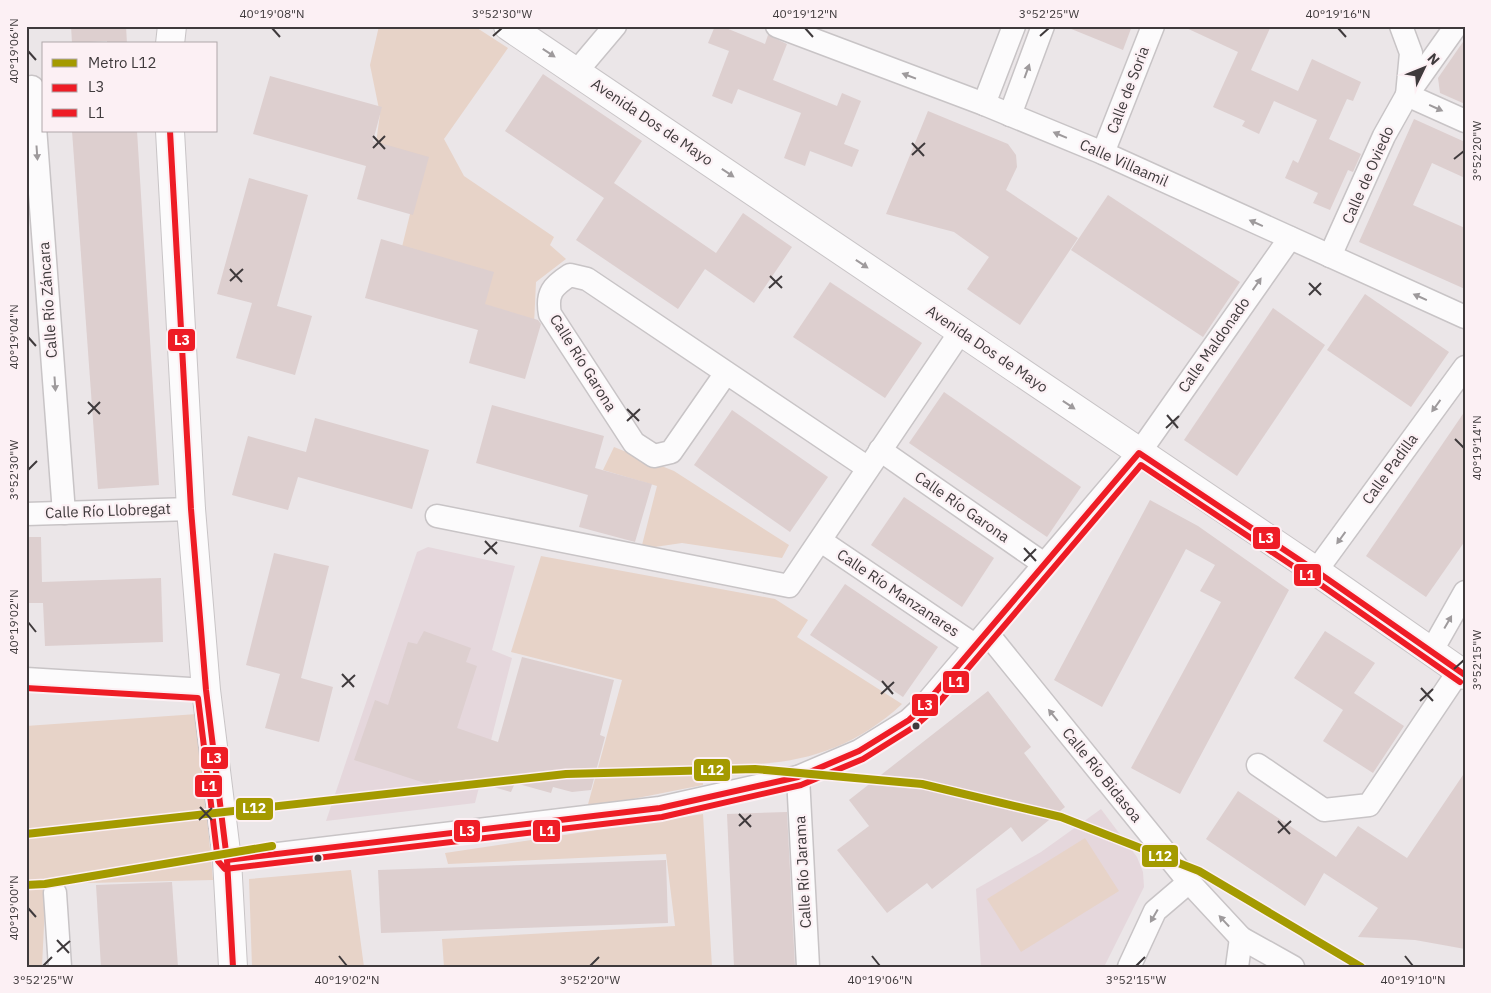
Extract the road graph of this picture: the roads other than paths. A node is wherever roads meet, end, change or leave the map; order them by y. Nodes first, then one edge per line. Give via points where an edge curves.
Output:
1 (172, 26) edge
2 (508, 26) edge
3 (615, 26) edge
4 (777, 26) edge
5 (1014, 26) edge
6 (1043, 26) edge
7 (1153, 26) edge
8 (1402, 26) edge
9 (1456, 26) edge
10 (170, 42) edge
11 (577, 71) junction
12 (34, 86) edge
13 (1407, 95) junction
14 (984, 104) junction
15 (1010, 115) junction
16 (1465, 121) edge
17 (170, 132) edge
18 (1104, 153) junction
19 (1290, 238) junction
20 (1330, 256) junction
21 (1465, 317) edge
22 (961, 331) junction
23 (1465, 367) edge
24 (726, 373) junction
25 (1139, 453) junction
26 (874, 459) junction
27 (191, 509) junction
28 (64, 513) junction
29 (26, 514) edge
30 (437, 516) dead end
31 (821, 541) junction
32 (1044, 564) junction
33 (1316, 571) junction
34 (1465, 592) edge
35 (981, 639) junction
36 (1431, 652) junction
37 (1462, 673) edge
38 (26, 679) edge
39 (206, 690) junction
40 (1258, 765) dead end
41 (798, 777) junction
42 (227, 860) junction
43 (1188, 882) junction
44 (55, 893) dead end
45 (1241, 938) junction
46 (60, 967) edge
47 (233, 967) edge
48 (808, 967) edge
49 (1128, 967) edge
50 (1236, 967) edge
51 (1293, 967) edge

1 - 10 street
2 -> 11 street, Avenida Dos de Mayo
3 - 11 street
14 -> 4 street, Calle Villaamil
5 - 14 street
15 -> 6 street
7 - 18 street, Calle de Soria
8 - 13 street, Calle de Oviedo via 1411,53
9 - 13 street, Calle de Oviedo
11 -> 22 street, Avenida Dos de Mayo
12 -> 28 street, Calle Río Záncara
13 -> 16 street
13 - 20 street, Calle de Oviedo via 1384,136
14 - 15 street, Calle Villaamil
18 -> 15 street, Calle Villaamil
17 - 27 street
19 -> 18 street, Calle Villaamil
19 - 20 street, Calle Villaamil
25 -> 19 street, Calle Maldonado
21 -> 20 street, Calle Villaamil
22 -> 25 street, Avenida Dos de Mayo
22 - 26 street
23 -> 33 street, Calle Padilla
24 - 24 street, Calle Río Garona via 587,278 570,275 556,284 548,300 550,314 634,443 654,456 671,452
24 - 26 street, Calle Río Garona
25 - 32 street, Calle Maldonado
25 - 33 street, Avenida Dos de Mayo
26 - 31 street
26 - 32 street, Calle Río Garona
27 - 28 street, Calle Río Llobregat
27 - 39 street
28 - 29 street, Calle Río Llobregat
30 - 31 street via 789,586
31 - 35 street, Calle Río Manzanares
32 - 35 street, Calle Maldonado
33 - 36 street, Avenida Dos de Mayo
36 -> 34 street
35 - 41 street, Calle Maldonado via 909,720 859,752
43 -> 35 street, Calle Río Bidasoa
36 - 37 street, Avenida Dos de Mayo
37 - 40 street via 1369,805 1324,810
38 - 39 street
39 - 42 street
41 - 42 street, Calle Maldonado via 660,808
41 - 48 street, Calle Río Jarama
42 - 47 street
45 -> 43 street, Calle Río Bidasoa
43 -> 49 street via 1156,911
44 - 46 street
45 - 50 street
45 - 51 street, Calle Río Bidasoa

